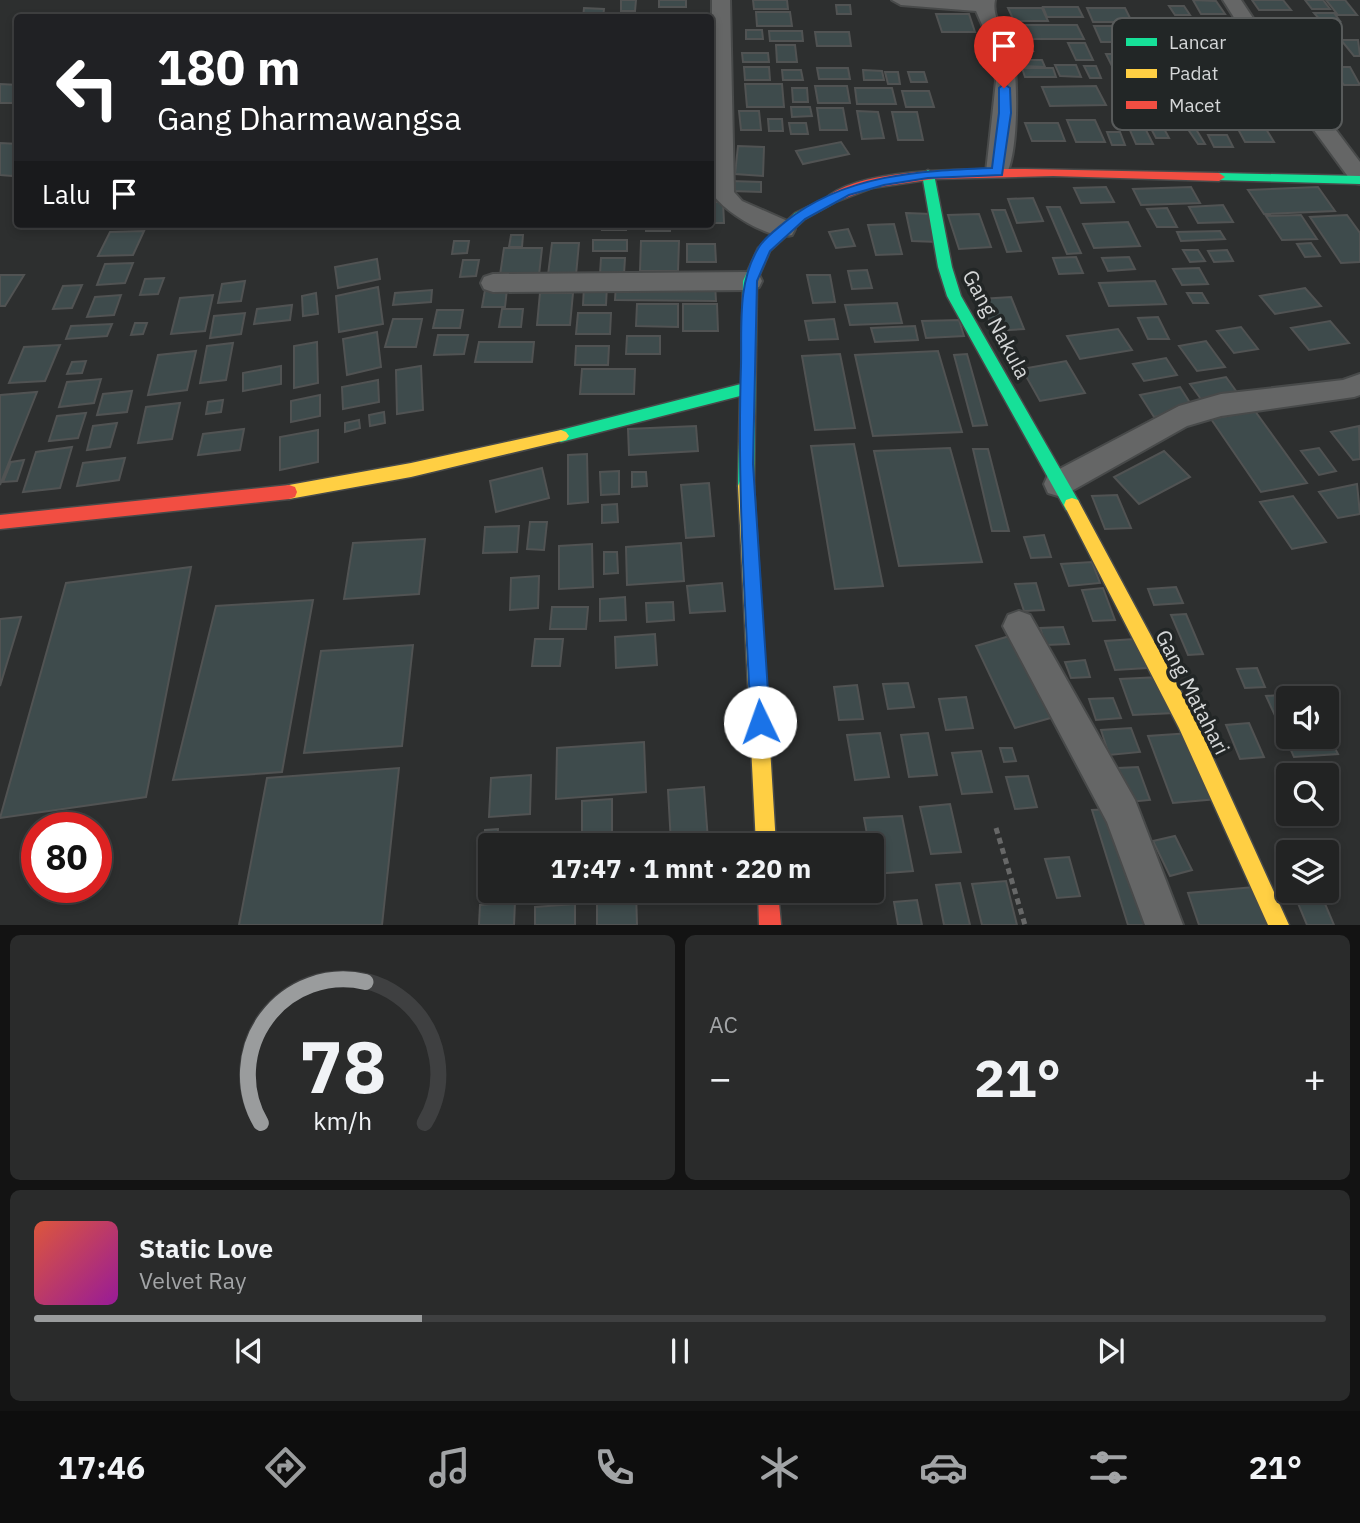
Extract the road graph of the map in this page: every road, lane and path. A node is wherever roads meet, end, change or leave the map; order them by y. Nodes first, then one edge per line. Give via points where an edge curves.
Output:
1 (721, 0) edge
2 (901, 0) edge
3 (1232, 0) edge
4 (985, 3) edge
5 (1243, 18) edge
6 (1324, 130) edge
7 (998, 172) junction
8 (928, 174) junction
9 (1360, 178) edge
10 (785, 229) junction
11 (750, 281) junction
12 (493, 283) dead end
13 (1360, 384) edge
14 (745, 389) junction
15 (1058, 484) junction
16 (0, 522) edge
17 (1019, 626) dead end
18 (996, 828) dead end
19 (765, 833) edge
20 (769, 903) edge
21 (770, 925) edge
22 (1025, 925) edge
23 (1164, 925) edge
24 (1279, 925) edge

1 - 10 street via 723,193 734,206
2 - 4 street
3 - 5 street
4 - 7 street via 1004,63 1005,113
6 - 9 street
7 - 8 main road
7 - 9 main road
8 - 10 main road via 844,192
8 - 15 main road, Gang Nakula via 954,296 1045,453
10 - 11 main road via 765,248
11 - 12 street
11 - 14 main road
13 - 15 street via 1345,390 1221,405 1180,417
14 - 16 main road via 363,480
14 - 19 main road
15 - 24 main road, Gang Matahari via 1199,745
17 - 23 street via 1122,813
18 - 22 path
20 - 21 main road

